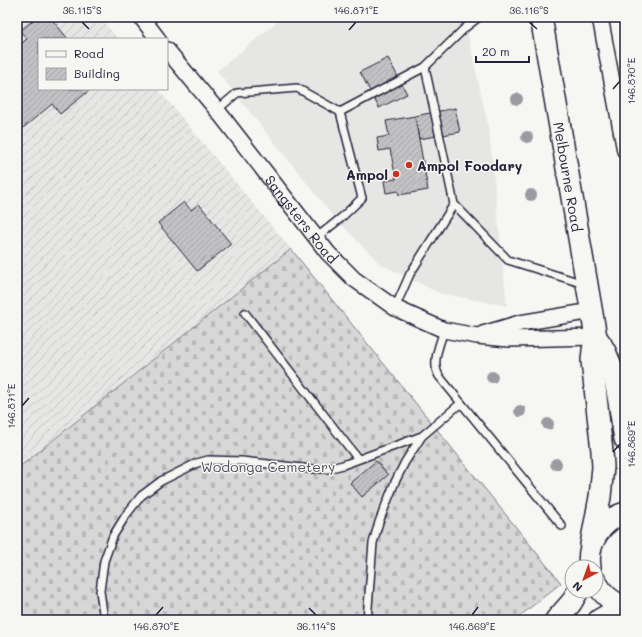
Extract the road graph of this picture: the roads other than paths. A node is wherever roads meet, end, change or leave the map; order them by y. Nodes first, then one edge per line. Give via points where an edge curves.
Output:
1 (141, 17) edge
2 (479, 17) edge
3 (540, 17) edge
4 (600, 17) edge
5 (157, 38) edge
6 (168, 51) edge
7 (425, 67) junction
8 (217, 110) junction
9 (340, 112) junction
10 (625, 151) edge
11 (454, 204) junction
12 (316, 238) junction
13 (588, 285) junction
14 (395, 308) junction
15 (592, 311) junction
16 (245, 313) dead end
17 (444, 330) junction
18 (476, 336) junction
19 (596, 337) junction
20 (462, 403) junction
21 (623, 405) edge
22 (422, 436) junction
23 (625, 439) edge
24 (358, 459) junction
25 (625, 513) edge
26 (562, 526) dead end
27 (589, 559) edge
28 (604, 594) edge
29 (573, 599) edge
30 (624, 607) edge
31 (104, 620) edge
32 (367, 620) edge
33 (556, 620) edge
34 (599, 620) edge

1 - 5 street
2 - 7 lane
3 - 13 main road, Melbourne Road
4 - 10 street
6 - 8 street, Sangsters Road
7 - 9 lane
7 - 11 lane
8 - 9 lane via 237,93 297,88
8 - 12 street, Sangsters Road
9 - 12 lane via 362,198
11 - 13 lane via 508,260
11 - 14 lane via 410,274
12 - 14 street, Sangsters Road via 354,279
13 - 15 main road, Melbourne Road
14 - 17 street, Sangsters Road
15 - 18 street, Sangsters Road via 520,323
15 - 19 main road, Melbourne Road
16 - 24 lane
17 - 18 street, Sangsters Road
17 - 20 lane via 436,358 437,370
18 - 19 street, Sangsters Road via 509,339
19 - 21 main road, Melbourne Road via 607,357
19 - 27 main road, Melbourne Road via 592,361 603,467
20 - 22 lane
20 - 26 lane
21 - 23 main road, Melbourne Road
22 - 24 lane
22 - 32 lane via 400,472 379,522 373,543
24 - 31 lane via 320,469 208,460 161,481 141,496 113,536 104,561 100,591
25 - 27 main road via 604,526 595,538
28 - 30 main road
29 - 33 main road
30 - 34 main road

